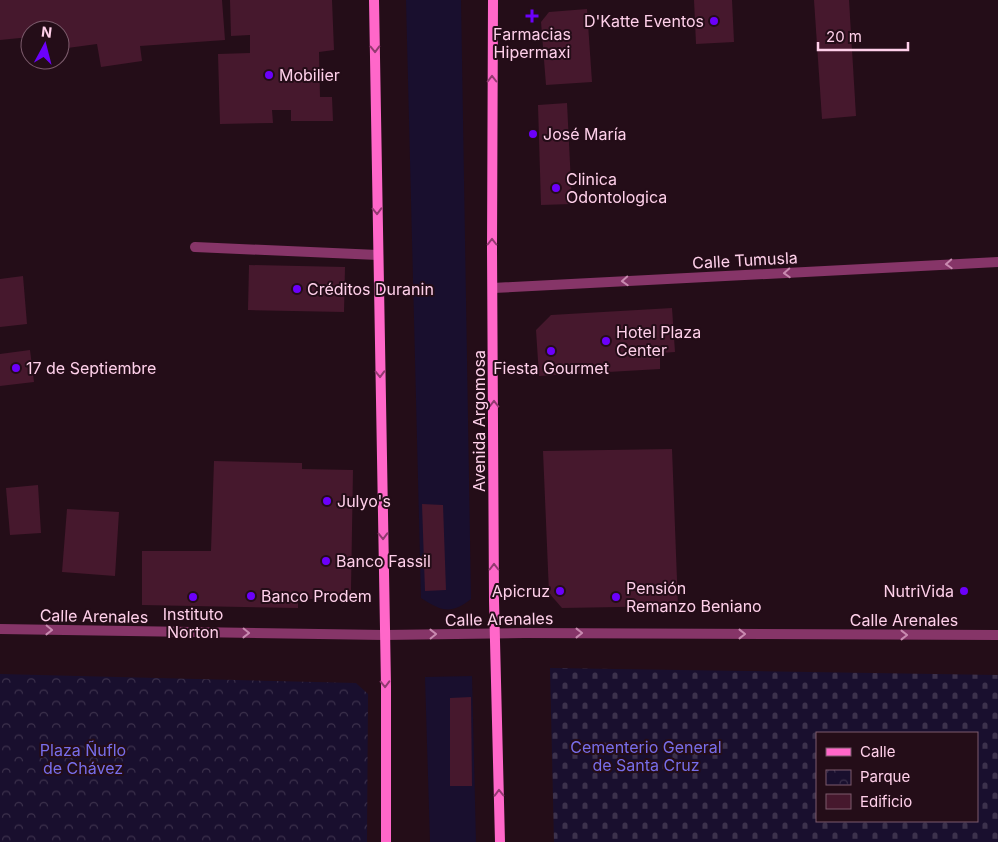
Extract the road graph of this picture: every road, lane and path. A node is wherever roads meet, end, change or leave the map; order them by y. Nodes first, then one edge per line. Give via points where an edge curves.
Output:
1 (374, 0) edge
2 (493, 0) edge
3 (195, 247) dead end
4 (378, 255) junction
5 (998, 262) edge
6 (493, 288) junction
7 (0, 629) edge
8 (495, 633) junction
9 (384, 635) junction
10 (998, 635) edge
11 (386, 842) edge
12 (500, 842) edge

1 -> 4 main road
6 -> 2 main road, Avenida Argomosa
3 - 4 street
4 -> 9 main road
5 -> 6 street, Calle Tumusla
8 -> 6 main road, Avenida Argomosa
7 -> 9 street, Calle Arenales
9 -> 8 street, Calle Arenales
8 -> 10 street, Calle Arenales
12 -> 8 main road, Avenida Argomosa
9 -> 11 main road

